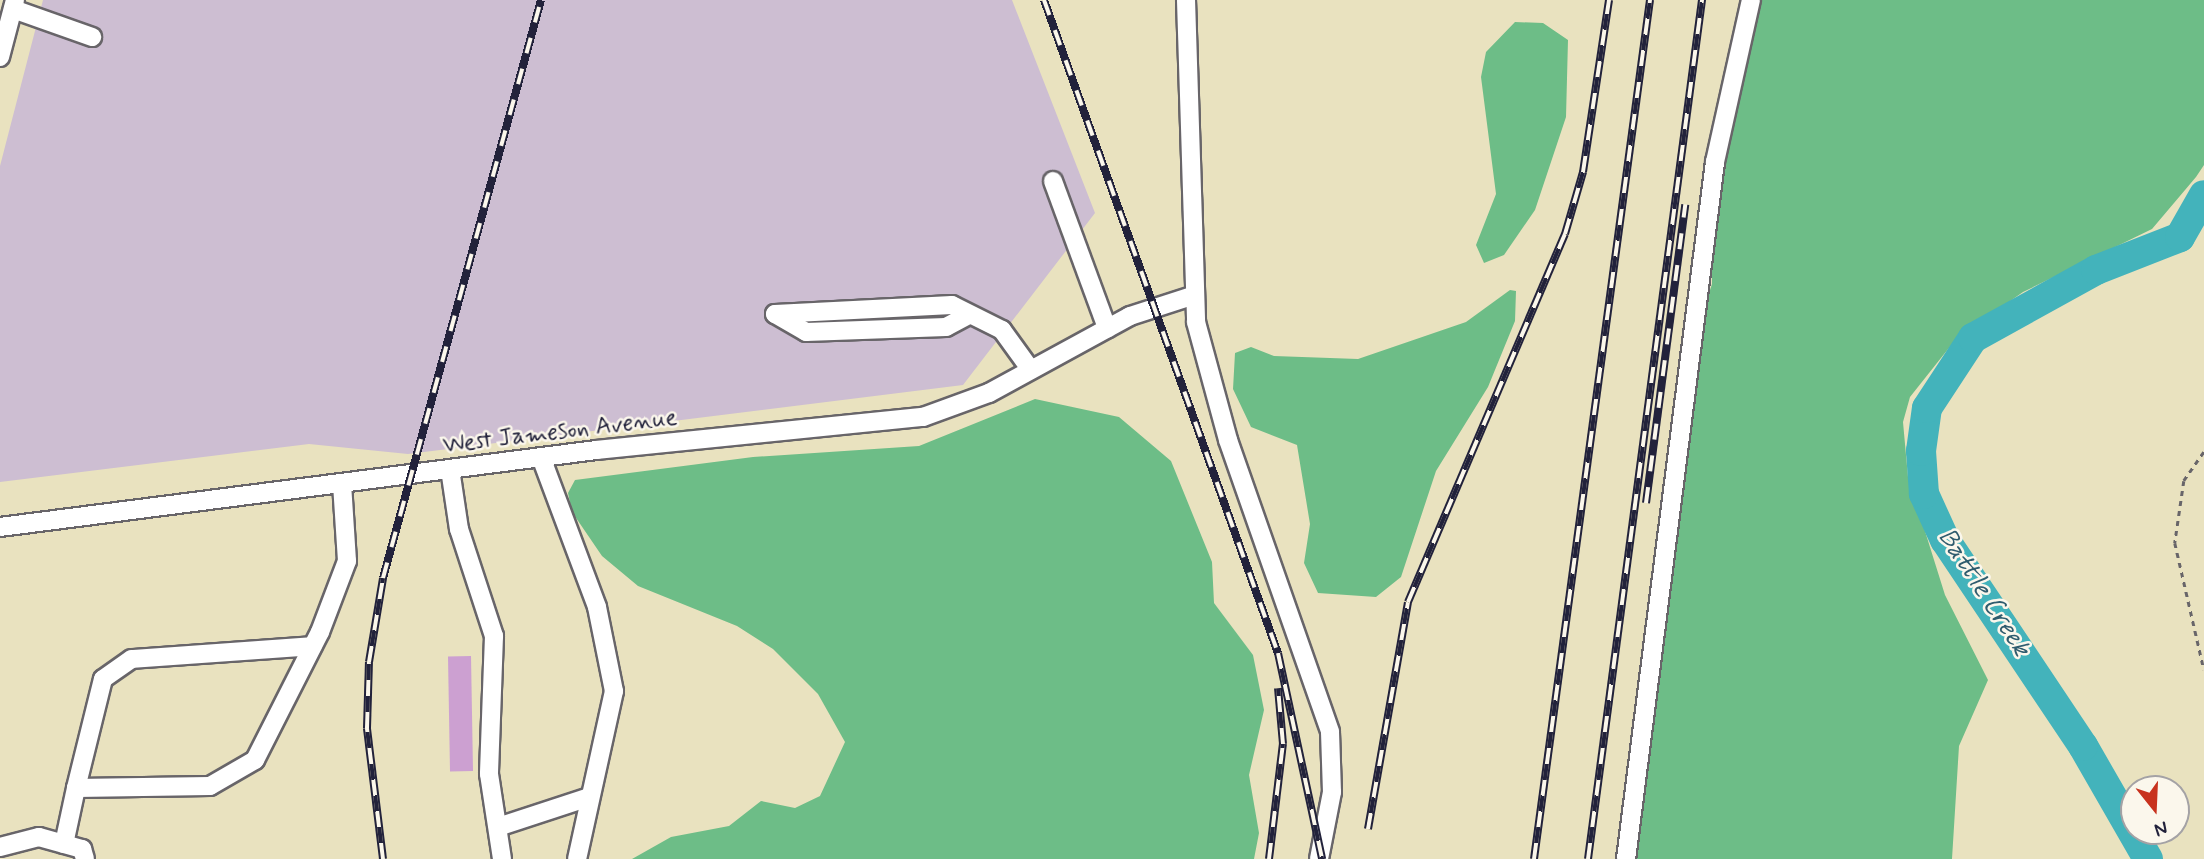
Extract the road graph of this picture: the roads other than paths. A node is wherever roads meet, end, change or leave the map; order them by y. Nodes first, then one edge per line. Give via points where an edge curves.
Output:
1 (1186, 0) edge
2 (1751, 0) edge
3 (14, 4) edge
4 (92, 37) dead end
5 (0, 57) edge
6 (1053, 181) dead end
7 (1192, 296) junction
8 (969, 315) junction
9 (1107, 328) junction
10 (1031, 370) junction
11 (541, 457) junction
12 (450, 469) junction
13 (342, 483) junction
14 (0, 527) edge
15 (313, 646) junction
16 (76, 788) junction
17 (589, 797) junction
18 (498, 827) junction
19 (64, 844) junction
20 (0, 847) edge
21 (85, 859) edge
22 (502, 859) edge
23 (577, 859) edge
24 (1319, 859) edge
25 (1626, 859) edge

1 - 7 street
2 - 25 street via 1715,162
3 - 4 street
3 - 5 street
6 - 9 street
7 - 9 street, West Jameson Avenue
7 - 24 street via 1228,440 1330,732 1332,792
8 - 8 street via 952,305 775,314 806,332 946,327
8 - 10 street via 1014,340
9 - 10 street, West Jameson Avenue
10 - 11 street, West Jameson Avenue via 923,417
11 - 12 street, West Jameson Avenue
11 - 17 street via 597,607 614,691
12 - 13 street, West Jameson Avenue
12 - 18 street via 459,529 494,636 489,774
13 - 14 street, West Jameson Avenue
13 - 15 street via 347,561
15 - 16 street via 256,760 209,786
15 - 16 street via 132,659 103,679
16 - 19 street
17 - 18 street
17 - 23 street
18 - 22 street
19 - 20 street via 39,838
19 - 21 street via 82,849

